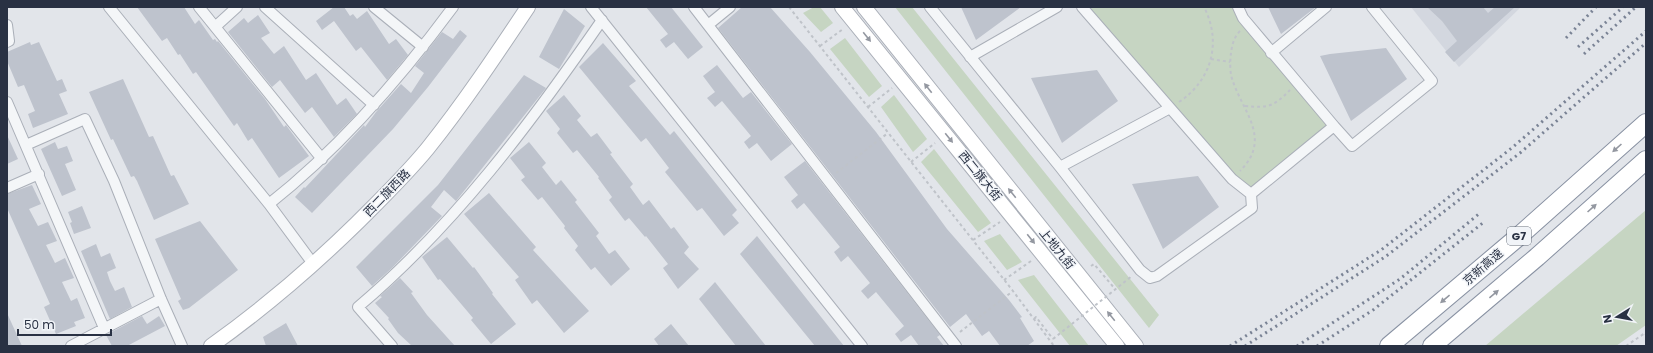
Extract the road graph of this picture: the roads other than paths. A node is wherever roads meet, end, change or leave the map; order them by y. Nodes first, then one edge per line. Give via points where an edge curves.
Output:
1 (109, 7) edge
2 (199, 7) edge
3 (237, 7) edge
4 (265, 7) edge
5 (374, 7) edge
6 (453, 7) edge
7 (528, 7) edge
8 (591, 7) edge
9 (694, 7) edge
10 (730, 7) edge
11 (842, 7) edge
12 (864, 7) edge
13 (930, 7) edge
14 (1057, 7) edge
15 (1082, 7) edge
16 (1238, 7) edge
17 (1326, 7) edge
18 (1377, 9) edge
19 (602, 20) junction
20 (7, 25) edge
21 (708, 25) junction
22 (215, 27) junction
23 (7, 42) edge
24 (423, 47) junction
25 (1272, 52) junction
26 (970, 57) junction
27 (7, 102) edge
28 (374, 105) junction
29 (1170, 108) junction
30 (1646, 122) edge
31 (1334, 126) junction
32 (26, 145) junction
33 (979, 151) joint
34 (322, 159) junction
35 (1646, 160) edge
36 (1060, 167) junction
37 (38, 174) junction
38 (7, 188) edge
39 (1251, 194) junction
40 (269, 204) junction
41 (314, 265) junction
42 (161, 299) junction
43 (104, 328) junction
44 (954, 343) edge
45 (70, 346) edge
46 (182, 346) edge
47 (211, 346) edge
48 (392, 346) edge
49 (862, 346) edge
50 (1117, 346) edge
51 (1136, 346) edge
52 (1389, 346) edge
53 (1432, 346) edge

1 - 40 street
2 - 22 street
3 - 22 street
4 - 28 street
5 - 24 street
6 - 24 street
7 - 41 main road, 西二旗西路 via 477,85 427,149 387,194
8 - 19 street
9 - 21 street
10 - 21 street
11 -> 50 main road, 西二旗大街
33 -> 12 main road, 西二旗大街
13 - 26 street
14 - 26 street
15 - 29 street
16 - 25 street via 1247,23
17 - 25 street
18 - 31 street via 1432,81 1352,146
19 - 48 street via 545,102 494,166 403,266 358,307
19 - 49 street
20 - 23 street
21 - 44 street
22 - 34 street
24 - 28 street
25 - 31 street
26 - 36 street
27 - 32 street
28 - 34 street
29 - 36 street
29 - 39 street via 1232,179
30 -> 52 highway, 京新高速 / G7 via 1507,247
31 - 39 street
32 - 37 street
32 - 42 street via 85,119 114,181
51 -> 33 main road, 上地九街
34 - 40 street
53 -> 35 highway, G7
36 - 39 street via 1140,270 1150,278 1157,276 1252,208
37 - 38 street
37 - 43 street
40 - 41 street
41 - 47 main road, 西二旗西路
42 - 43 street
42 - 46 street
43 - 45 street

